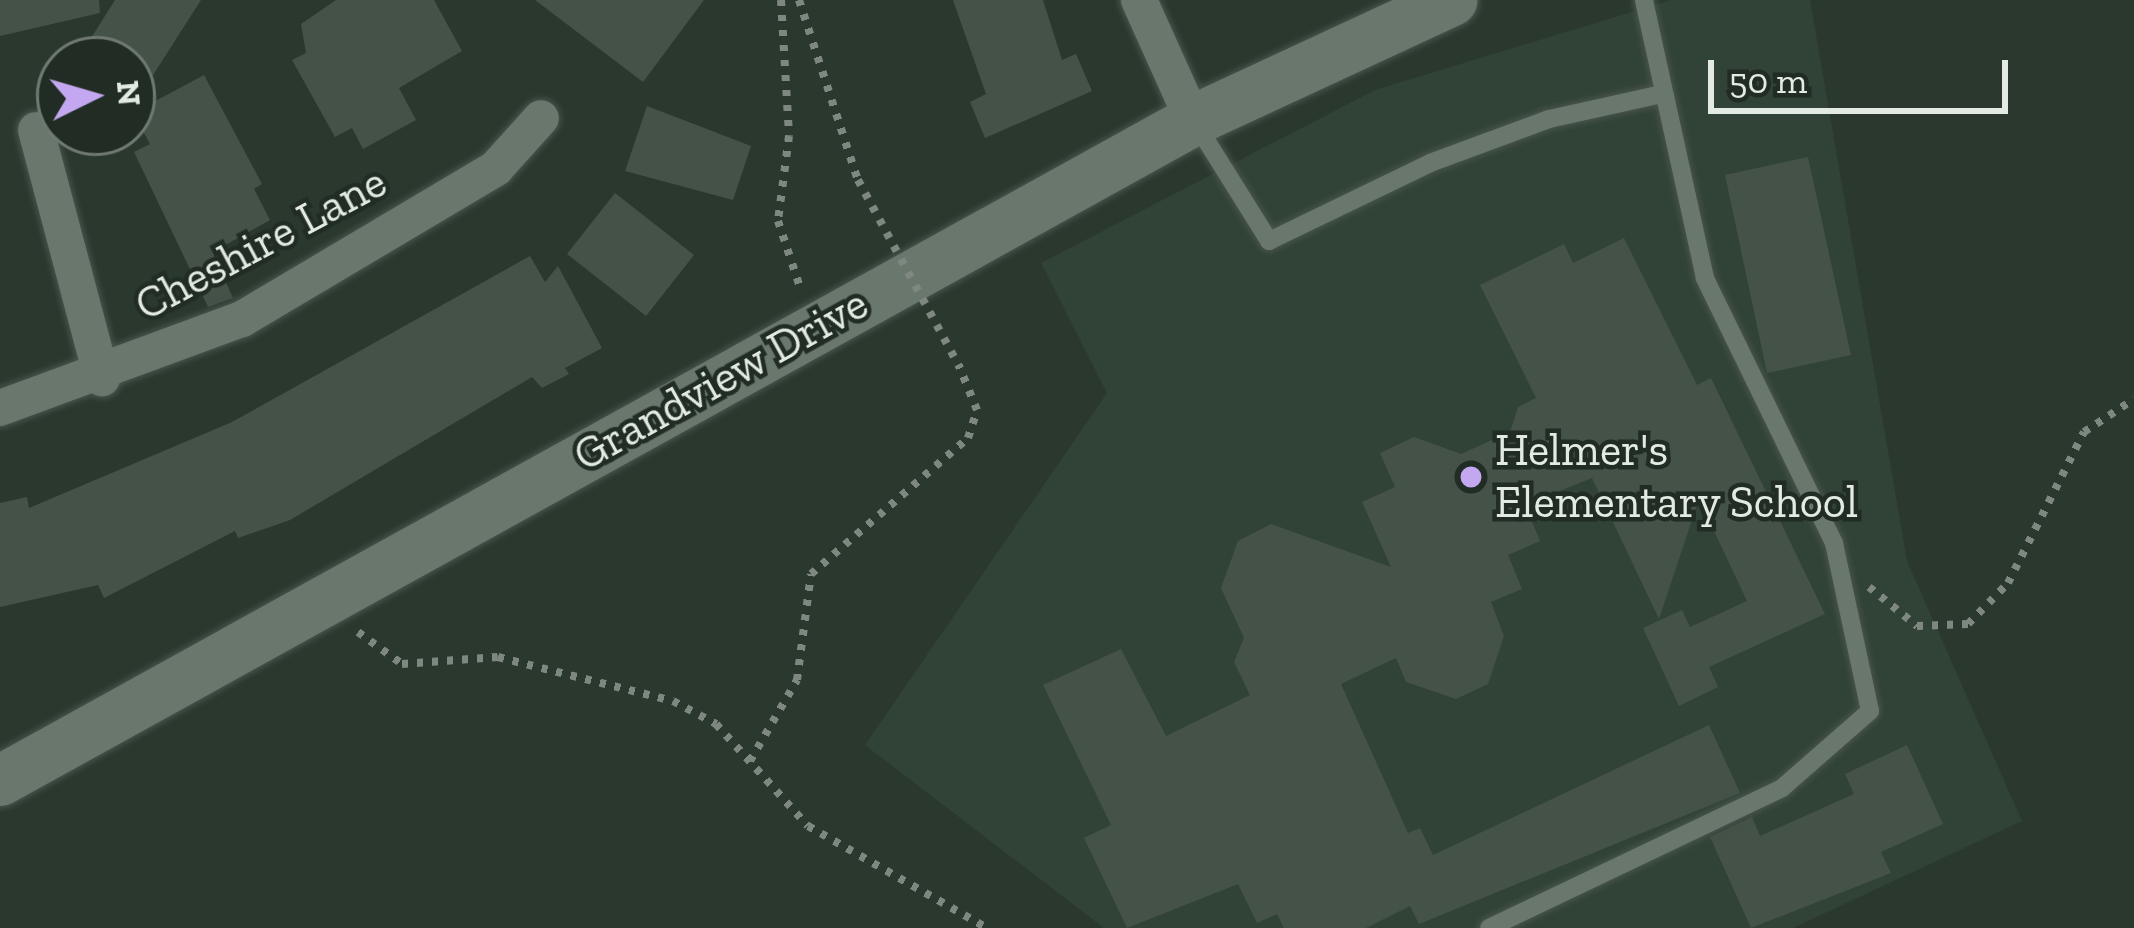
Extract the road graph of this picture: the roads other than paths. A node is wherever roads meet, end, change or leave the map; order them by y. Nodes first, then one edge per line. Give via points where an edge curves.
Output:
1 (1139, 0) edge
2 (1452, 0) edge
3 (1644, 0) edge
4 (1662, 94) junction
5 (541, 118) dead end
6 (1193, 120) junction
7 (43, 156) edge
8 (102, 378) junction
9 (0, 408) edge
10 (0, 780) edge
11 (1489, 928) edge

1 - 6 street
2 - 6 street, Grandview Drive
3 - 4 lane
4 - 6 lane via 1549,119 1450,155 1269,241
4 - 11 lane via 1705,278 1834,543 1870,711 1782,788
5 - 8 street, Cheshire Lane via 496,168 261,308
6 - 10 street, Grandview Drive
7 - 8 street
8 - 9 street, Cheshire Lane

